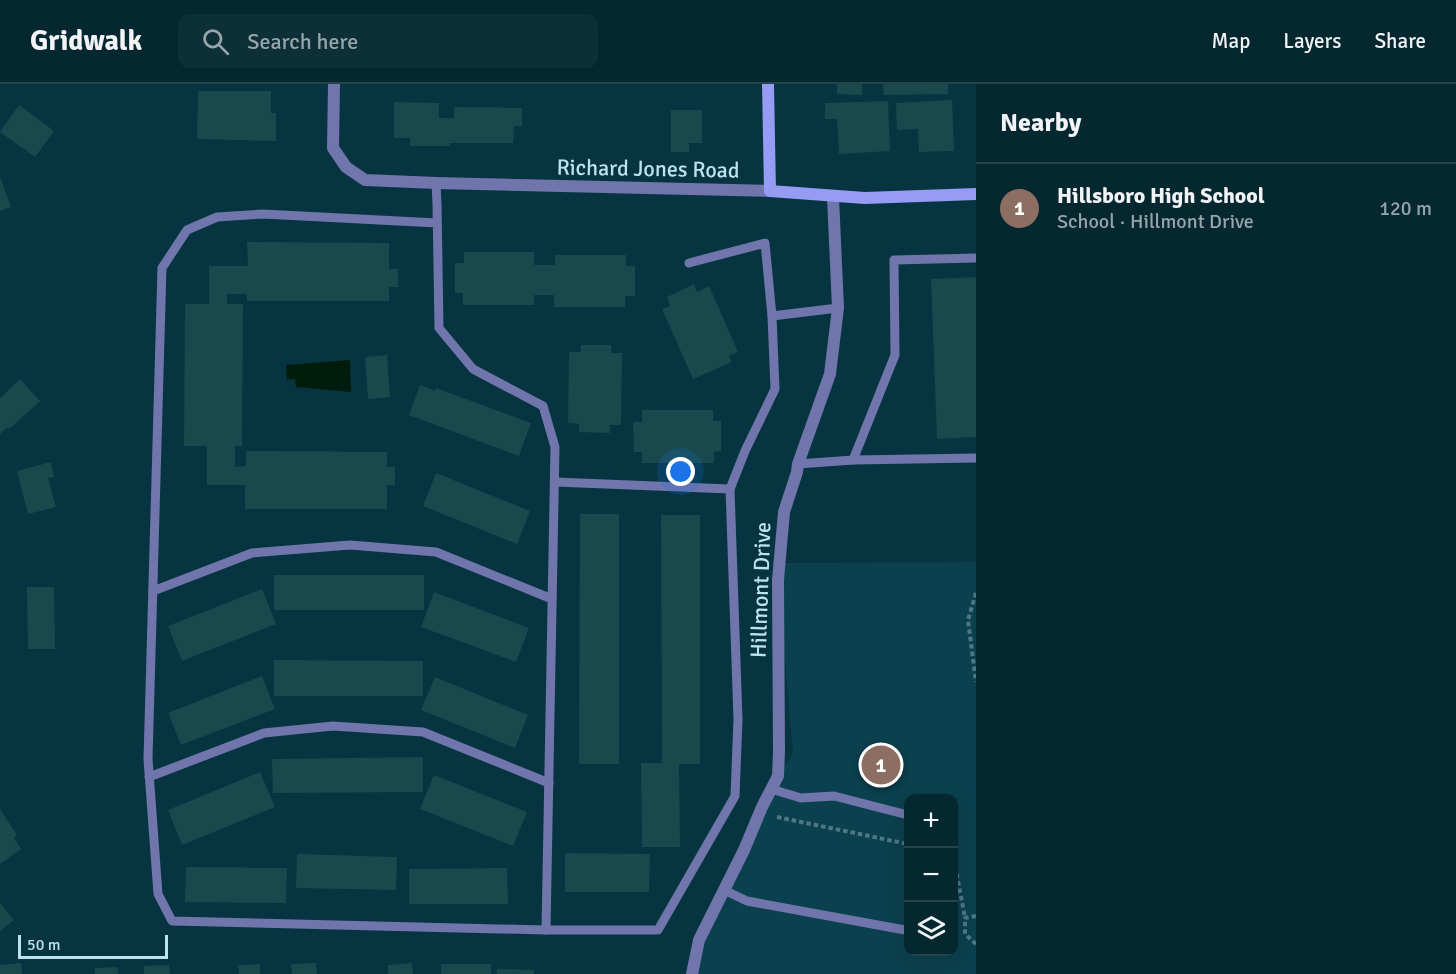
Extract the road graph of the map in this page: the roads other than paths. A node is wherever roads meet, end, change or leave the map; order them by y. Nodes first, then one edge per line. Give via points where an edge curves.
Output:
1 (334, 84) edge
2 (768, 84) edge
3 (436, 183) junction
4 (770, 191) junction
5 (976, 194) edge
6 (833, 197) junction
7 (437, 223) junction
8 (976, 258) edge
9 (689, 264) dead end
10 (838, 308) junction
11 (772, 316) junction
12 (976, 458) edge
13 (853, 460) junction
14 (798, 464) junction
15 (555, 482) junction
16 (730, 489) junction
17 (153, 591) junction
18 (552, 599) junction
19 (149, 777) junction
20 (549, 783) junction
21 (771, 789) junction
22 (904, 814) edge
23 (724, 890) junction
24 (546, 930) junction
25 (904, 930) edge
26 (692, 974) edge

1 - 3 street, Richard Jones Road via 333,148 346,167 365,180
2 - 4 street
3 - 4 street, Richard Jones Road
3 - 7 lane
4 - 6 street, Richard Jones Road
5 - 6 street, Richard Jones Road
6 - 10 street, Hillmont Drive
7 - 15 lane via 439,328 474,369 543,406 555,447
7 - 17 lane via 262,214 217,217 187,230 162,268
8 - 13 lane via 894,260 895,355
9 - 11 lane via 765,243
10 - 11 lane
10 - 14 street, Hillmont Drive via 830,374
11 - 16 lane via 775,389
12 - 13 lane
13 - 14 lane
14 - 21 street, Hillmont Drive via 784,512 778,580 779,751 778,776
15 - 16 lane
15 - 18 lane
16 - 24 lane via 738,719 735,796 658,930
17 - 18 lane via 252,554 350,545 436,552
17 - 19 lane
18 - 20 lane
19 - 20 lane via 264,733 333,726 423,732
19 - 24 lane via 158,894 172,921
20 - 24 lane
21 - 22 lane via 801,798 834,796
21 - 23 street, Hillmont Drive
23 - 25 lane via 747,901
23 - 26 street, Hillmont Drive via 699,939

